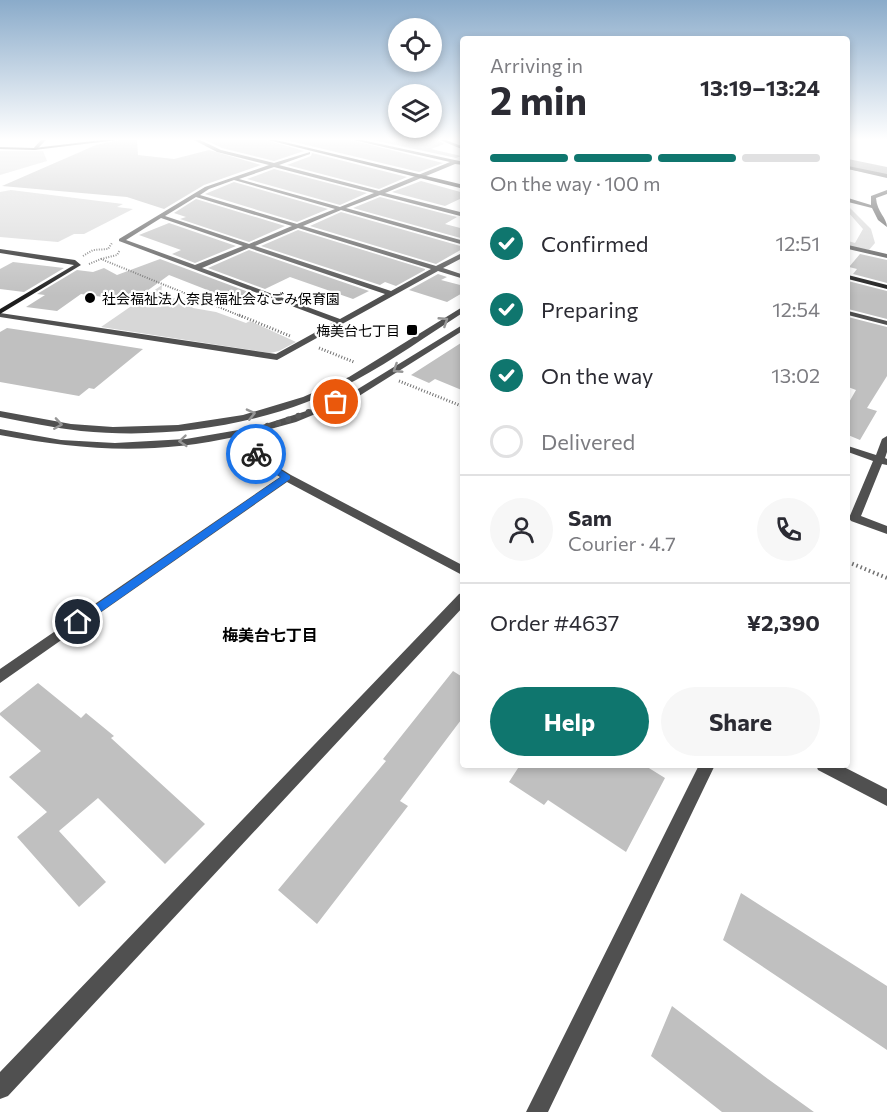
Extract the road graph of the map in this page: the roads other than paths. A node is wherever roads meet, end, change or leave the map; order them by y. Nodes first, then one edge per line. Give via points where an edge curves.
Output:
1 (202, 192) edge
2 (284, 192) edge
3 (376, 192) edge
4 (887, 192) edge
5 (380, 193) junction
6 (195, 195) junction
7 (850, 201) edge
8 (873, 207) junction
9 (341, 208) junction
10 (460, 213) edge
11 (160, 216) junction
12 (887, 225) edge
13 (298, 226) junction
14 (460, 242) edge
15 (250, 246) junction
16 (850, 247) edge
17 (0, 251) edge
18 (460, 256) edge
19 (887, 256) edge
20 (195, 268) junction
21 (436, 268) junction
22 (460, 276) edge
23 (850, 278) edge
24 (887, 287) edge
25 (391, 294) junction
26 (460, 311) edge
27 (0, 314) edge
28 (850, 315) edge
29 (340, 322) junction
30 (887, 323) edge
31 (460, 328) edge
32 (0, 414) edge
33 (0, 432) edge
34 (241, 432) junction
35 (887, 439) edge
36 (850, 450) edge
37 (883, 460) edge
38 (287, 477) junction
39 (887, 530) edge
40 (460, 570) edge
41 (460, 601) edge
42 (0, 676) edge
43 (706, 768) edge
44 (830, 768) edge
45 (887, 798) edge
46 (0, 1089) edge
47 (537, 1112) edge

1 - 6 street
2 - 9 street
3 - 5 street
4 - 8 street via 873,197
5 - 9 street
5 - 10 street
6 - 11 street
6 - 13 street
7 - 8 street
8 - 12 street
9 - 13 street
9 - 14 street
11 - 15 street
11 - 20 street via 121,240
13 - 15 street
13 - 21 street
15 - 20 street
15 - 25 street
16 - 19 street
17 - 27 street via 75,261 78,265
18 - 21 street
20 - 29 street
21 - 22 street
21 - 25 street
23 - 24 street
25 - 29 street
32 -> 26 street via 82,428 125,430 184,426 263,412 349,380
27 - 29 street via 277,357
28 - 30 street
31 -> 34 street via 353,395 279,423
34 -> 33 street via 140,446 82,445
34 - 38 street via 261,460
35 - 37 street
36 - 37 street
37 - 39 street via 855,518
38 - 40 street
38 - 42 street
41 - 46 street
43 - 47 street
44 - 45 street

